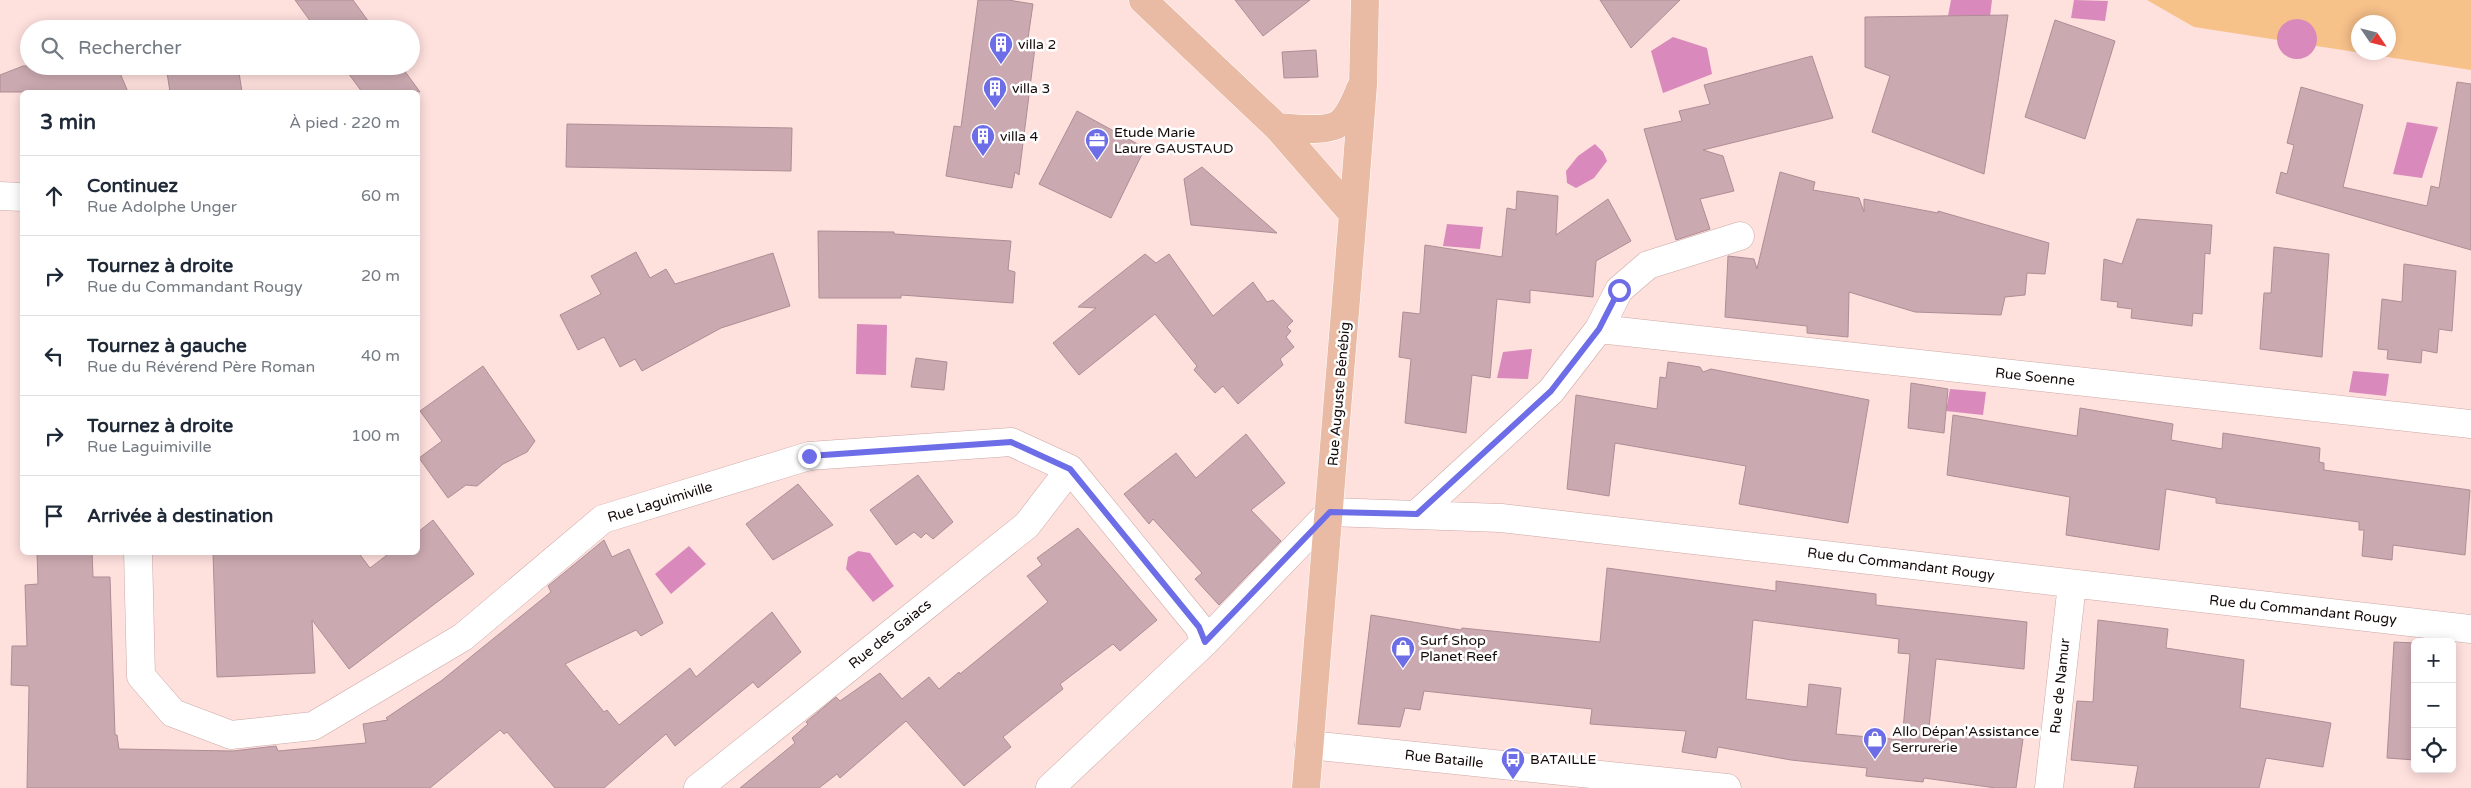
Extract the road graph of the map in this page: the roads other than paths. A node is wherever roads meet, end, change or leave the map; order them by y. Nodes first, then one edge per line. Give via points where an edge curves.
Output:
1 (1143, 0) edge
2 (1365, 0) edge
3 (1363, 85) junction
4 (1277, 127) junction
5 (0, 196) edge
6 (20, 197) edge
7 (1353, 214) junction
8 (1740, 236) dead end
9 (1599, 329) junction
10 (2471, 424) edge
11 (1070, 469) junction
12 (1330, 512) junction
13 (1417, 514) junction
14 (138, 555) edge
15 (2072, 584) junction
16 (2471, 629) edge
17 (1205, 642) junction
18 (1309, 745) junction
19 (1691, 786) edge
20 (698, 788) edge
21 (1050, 788) edge
22 (1306, 788) edge
23 (1727, 788) edge
24 (2049, 788) edge

1 - 4 main road
2 - 3 main road, Rue Auguste Bénébig
3 - 4 main road via 1349,112 1338,124 1319,129
3 - 7 main road, Rue Auguste Bénébig
4 - 7 main road
5 - 6 street
7 - 12 main road, Rue Auguste Bénébig
8 - 9 street via 1648,265 1619,290
9 - 10 street, Rue Soenne
9 - 13 street via 1551,391
11 - 14 street, Rue Laguimiville via 1011,442 809,456 603,519 464,637 313,726 231,735 173,713 141,676
11 - 17 street, Rue Laguimiville via 1199,627
11 - 20 street, Rue des Gaiacs via 1026,525
12 - 13 street, Rue du Commandant Rougy
12 - 17 street
12 - 18 main road, Rue Auguste Bénébig
13 - 15 street, Rue du Commandant Rougy via 1501,518
15 - 16 street, Rue du Commandant Rougy
15 - 24 street, Rue de Namur
17 - 21 street
18 - 19 street, Rue Bataille
18 - 22 main road, Rue Auguste Bénébig
19 - 23 street, Rue Bataille

